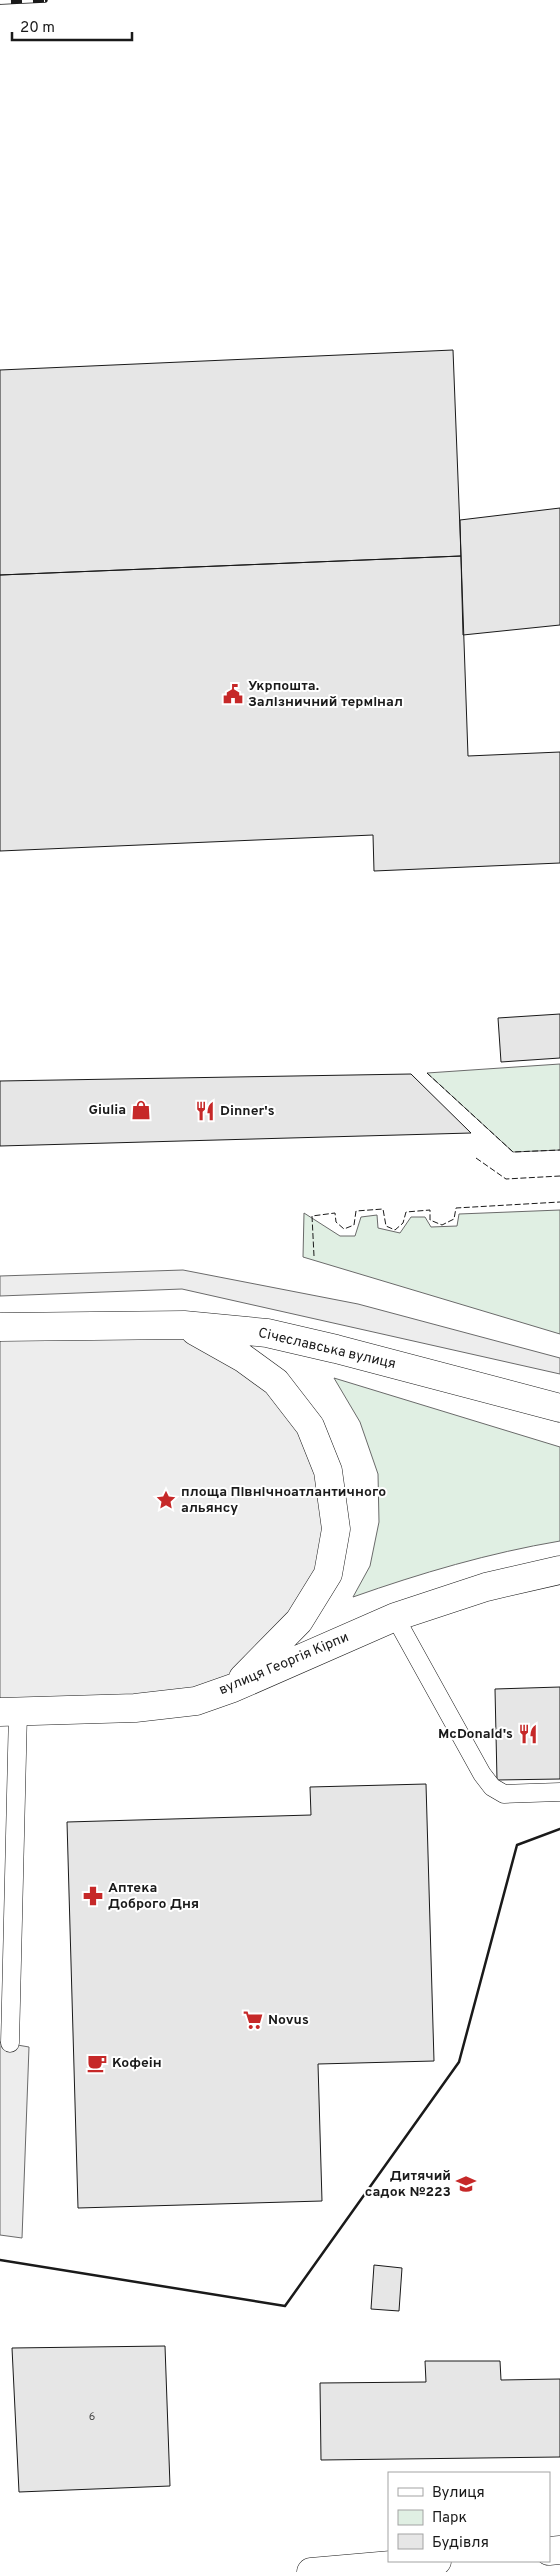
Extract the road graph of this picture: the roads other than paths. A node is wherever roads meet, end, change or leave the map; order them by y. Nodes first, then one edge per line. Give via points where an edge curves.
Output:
1 (184, 1326) junction
2 (0, 1327) edge
3 (560, 1408) edge
4 (560, 1570) edge
5 (395, 1617) junction
6 (233, 1688) junction
7 (9, 1712) edge
8 (560, 1792) edge
9 (10, 2043) dead end
10 (425, 2562) edge
11 (310, 2572) edge

1 - 2 street, Січеславська вулиця
1 - 3 street, Січеславська вулиця via 267,1333
1 - 6 street via 242,1358 276,1382 310,1426 328,1471 336,1529 328,1574 299,1621
4 - 5 street, вулиця Георгія Кірпи via 486,1587
5 - 6 street, вулиця Георгія Кірпи
5 - 8 lane via 492,1787 504,1794
6 - 7 street, вулиця Георгія Кірпи via 196,1701 135,1708
7 - 9 lane
10 - 11 street

